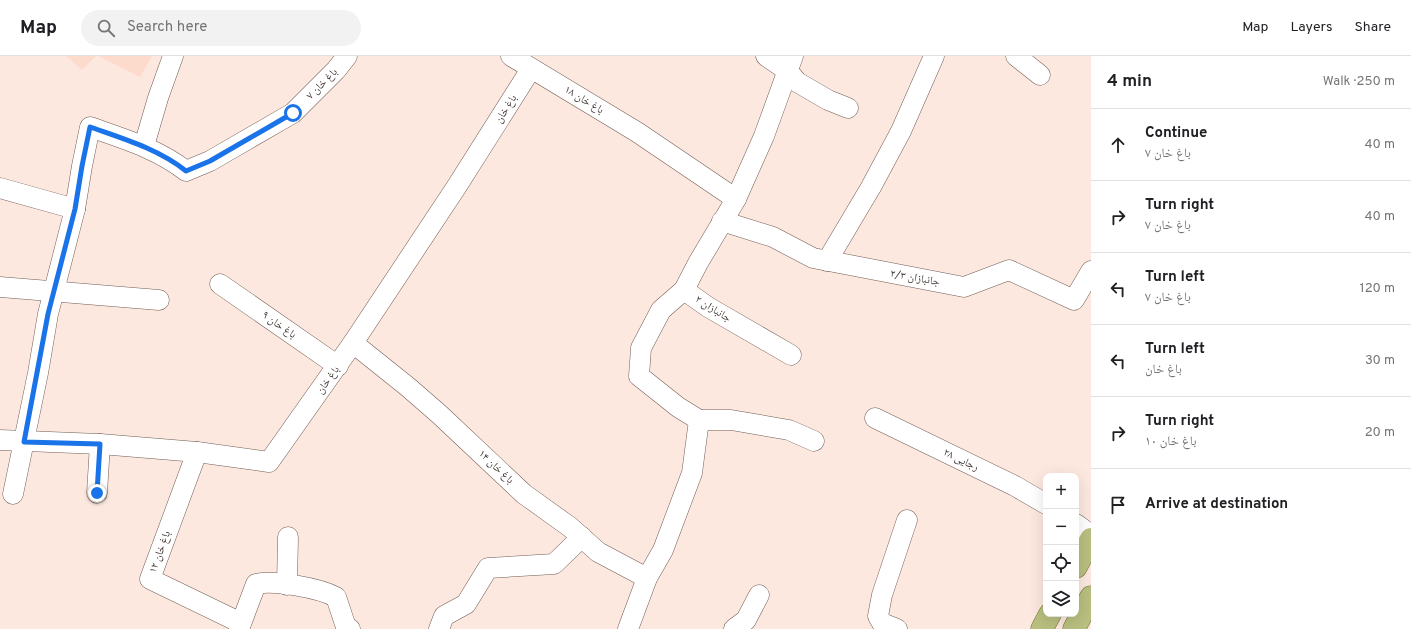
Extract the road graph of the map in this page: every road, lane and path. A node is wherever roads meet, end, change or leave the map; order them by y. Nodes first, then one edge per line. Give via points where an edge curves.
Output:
1 (173, 56) edge
2 (347, 56) edge
3 (511, 56) edge
4 (766, 56) edge
5 (934, 56) edge
6 (1016, 56) edge
7 (790, 63) edge
8 (531, 69) junction
9 (1040, 75) dead end
10 (848, 108) dead end
11 (144, 146) junction
12 (0, 188) edge
13 (736, 199) junction
14 (75, 209) junction
15 (722, 221) junction
16 (827, 261) junction
17 (1091, 271) edge
18 (220, 284) dead end
19 (0, 287) edge
20 (684, 290) junction
21 (54, 291) junction
22 (159, 300) dead end
23 (353, 343) junction
24 (791, 355) dead end
25 (338, 366) junction
26 (875, 418) dead end
27 (699, 420) junction
28 (0, 440) edge
29 (814, 441) dead end
30 (24, 442) junction
31 (100, 444) junction
32 (197, 452) junction
33 (97, 493) dead end
34 (13, 494) dead end
35 (1043, 502) edge
36 (907, 520) dead end
37 (1079, 526) edge
38 (1091, 534) edge
39 (288, 536) dead end
40 (582, 537) junction
41 (1091, 539) edge
42 (1079, 561) edge
43 (647, 578) junction
44 (287, 585) junction
45 (759, 595) dead end
46 (1091, 597) edge
47 (1048, 617) edge
48 (240, 626) edge
49 (350, 629) edge
50 (439, 629) edge
51 (628, 629) edge
52 (734, 629) edge
53 (897, 629) edge
54 (1042, 629) edge
55 (1074, 629) edge

1 - 11 street
2 - 11 street, باغ خان ۷ via 293,113 204,164 186,171 174,161
3 - 8 street, باغ خان ۱۸
4 - 7 street
5 - 16 street via 901,131
6 - 9 street
7 - 10 street via 797,82
7 - 13 street, جانبازان ۲ via 764,136
8 - 13 street, باغ خان ۱۸ via 637,132
8 - 23 street, باغ خان via 458,186
11 - 14 street, باغ خان ۷ via 90,127
12 - 14 street
13 - 15 street, جانبازان ۲
14 - 21 street, باغ خان ۷
15 - 16 street, جانبازان ۲/۳ via 773,237 813,258
15 - 20 street, جانبازان ۲
16 - 17 street, جانبازان ۲/۳ via 964,286 1008,270 1074,300
18 - 25 street, باغ خان ۹
19 - 21 street
20 - 24 street, جانبازان ۲ via 708,307
20 - 27 street via 661,310 641,348 639,376
21 - 22 street
21 - 30 street, باغ خان ۷
23 - 25 street, باغ خان
23 - 40 street, باغ خان ۱۴ via 429,405 524,494
25 - 32 street, باغ خان via 269,462
26 - 35 street, رجایی ۲۸
27 - 29 street via 731,420 789,430
27 - 43 street via 692,473 663,550
28 - 30 street, باغ خان
30 - 31 street, باغ خان
30 - 34 street, باغ خان ۷
31 - 32 street, باغ خان
31 - 33 street
32 - 48 street, باغ خان ۱۲ via 150,579
36 - 53 street via 882,595 878,616 882,623
37 - 38 street
39 - 44 street
40 - 43 street, باغ خان ۱۴ via 598,552
40 - 50 street via 554,564 488,568 466,604 444,616
41 - 42 main road
43 - 51 street
44 - 48 street via 265,582 256,584
44 - 49 street via 329,593 336,597 346,627
45 - 52 street via 746,620
46 - 55 main road
47 - 54 main road

